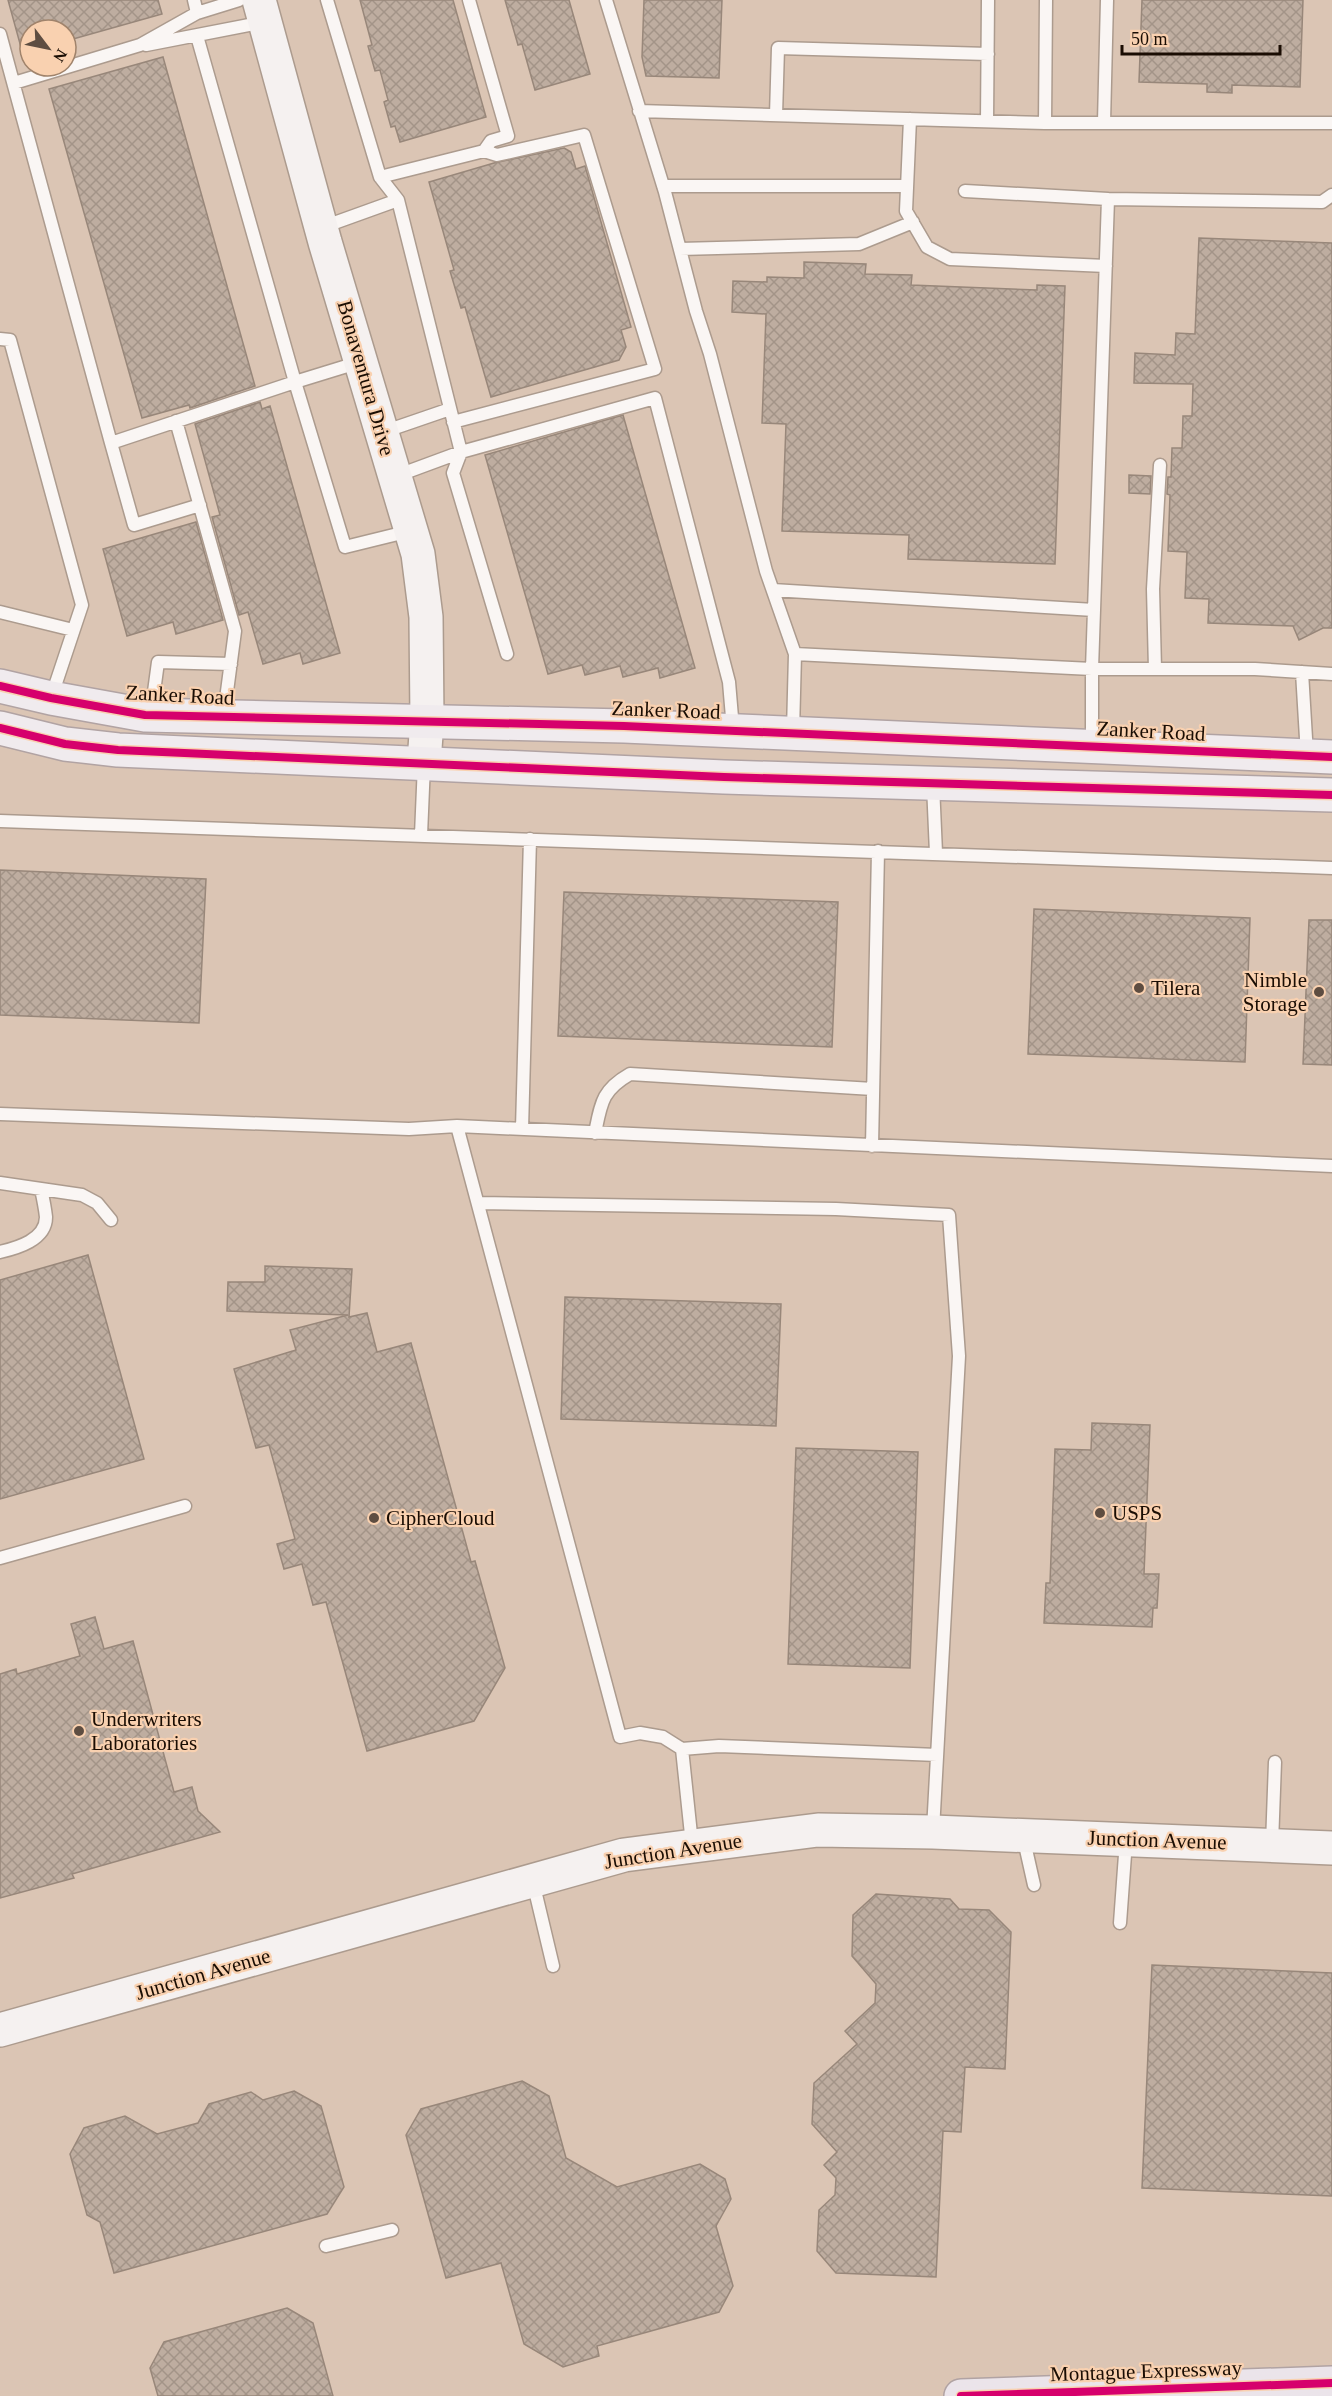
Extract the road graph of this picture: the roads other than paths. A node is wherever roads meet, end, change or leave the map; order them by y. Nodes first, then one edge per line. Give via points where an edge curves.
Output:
1 (194, 0) edge
2 (239, 0) edge
3 (327, 0) edge
4 (469, 0) edge
5 (606, 0) edge
6 (988, 0) edge
7 (1046, 0) edge
8 (1107, 0) edge
9 (262, 11) edge
10 (197, 13) junction
11 (0, 34) edge
12 (197, 36) junction
13 (140, 45) junction
14 (988, 54) junction
15 (14, 83) junction
16 (639, 111) junction
17 (776, 115) junction
18 (910, 119) junction
19 (987, 121) junction
20 (1104, 122) junction
21 (1045, 123) junction
22 (1332, 123) edge
23 (484, 152) junction
24 (380, 177) junction
25 (663, 186) junction
26 (907, 186) junction
27 (965, 191) dead end
28 (1332, 195) edge
29 (1108, 199) junction
30 (398, 200) junction
31 (913, 222) junction
32 (321, 227) junction
33 (680, 249) junction
34 (1106, 266) junction
35 (0, 339) edge
36 (361, 362) junction
37 (295, 382) junction
38 (451, 415) junction
39 (176, 422) junction
40 (382, 433) junction
41 (111, 443) junction
42 (461, 452) junction
43 (1160, 465) dead end
44 (395, 477) junction
45 (200, 505) junction
46 (411, 531) junction
47 (773, 590) junction
48 (1094, 610) junction
49 (0, 612) edge
50 (73, 630) junction
51 (507, 654) dead end
52 (795, 654) junction
53 (231, 664) junction
54 (1092, 669) junction
55 (1155, 669) junction
56 (1302, 672) junction
57 (1332, 674) edge
58 (0, 686) edge
59 (51, 698) junction
60 (150, 715) junction
61 (224, 715) junction
62 (427, 720) junction
63 (0, 728) edge
64 (733, 730) junction
65 (793, 733) junction
66 (1092, 746) junction
67 (1319, 756) edge
68 (424, 763) junction
69 (933, 784) junction
70 (1332, 795) edge
71 (0, 821) edge
72 (421, 835) junction
73 (530, 839) junction
74 (878, 851) junction
75 (936, 853) junction
76 (1332, 868) edge
77 (873, 1089) junction
78 (0, 1113) edge
79 (457, 1126) junction
80 (522, 1129) junction
81 (596, 1133) junction
82 (872, 1146) junction
83 (1332, 1166) edge
84 (0, 1183) edge
85 (41, 1189) junction
86 (477, 1203) junction
87 (111, 1220) dead end
88 (0, 1252) edge
89 (185, 1506) dead end
90 (0, 1558) edge
91 (682, 1749) junction
92 (937, 1755) junction
93 (1275, 1762) dead end
94 (933, 1832) junction
95 (1023, 1835) junction
96 (1127, 1839) junction
97 (1272, 1845) junction
98 (693, 1846) junction
99 (1332, 1848) edge
100 (533, 1881) junction
101 (1034, 1885) dead end
102 (1120, 1923) dead end
103 (553, 1966) dead end
104 (0, 2030) edge
105 (392, 2229) dead end
106 (326, 2246) dead end
107 (1332, 2383) edge
108 (961, 2396) edge

1 - 10 lane
2 - 10 lane
3 - 24 lane
4 - 23 lane via 508,136 491,141
5 - 16 lane
6 - 14 lane
7 - 21 lane
8 - 20 lane
9 - 12 lane
9 - 32 main road, Bonaventura Drive
10 - 13 lane
11 - 15 lane
12 - 13 lane
12 - 37 lane
13 - 15 lane
14 - 17 lane via 778,48
14 - 19 lane
15 - 41 lane
16 - 17 lane
16 - 25 lane
17 - 18 lane
18 - 19 lane
18 - 26 lane
19 - 21 lane
20 - 21 lane
20 - 22 lane
23 - 24 lane
23 - 38 lane via 497,154 584,135 655,369
24 - 30 lane
25 - 26 lane
25 - 33 lane
26 - 31 lane via 906,211
27 - 29 lane
28 - 29 lane via 1322,202
29 - 34 lane
30 - 32 lane
30 - 38 lane
31 - 33 lane via 859,244
31 - 34 lane via 927,247 950,259
32 - 36 main road, Bonaventura Drive
33 - 47 lane
34 - 48 lane
35 - 50 lane via 10,340 81,605
36 - 37 lane
36 - 40 main road, Bonaventura Drive
37 - 39 lane
37 - 46 lane via 345,547
38 - 40 lane
38 - 42 lane
39 - 41 lane
39 - 45 lane
40 - 44 main road, Bonaventura Drive
41 - 45 lane via 134,525
42 - 44 lane
42 - 51 lane via 453,473
42 - 64 lane via 656,398 729,682
43 - 55 lane via 1153,589
44 - 46 main road, Bonaventura Drive
45 - 53 lane via 235,631
46 - 62 main road, Bonaventura Drive via 424,588
47 - 48 lane
47 - 52 lane
48 - 54 lane
49 - 50 lane
50 - 59 lane
52 - 54 lane
52 - 65 lane
53 - 60 lane via 158,662
53 - 61 lane
54 - 55 lane
54 - 66 lane
55 - 56 lane
56 - 57 lane
56 - 67 lane
58 - 59 main road, Zanker Road
59 - 60 main road, Zanker Road
60 - 61 main road, Zanker Road
61 - 62 main road, Zanker Road
62 - 64 main road, Zanker Road
62 - 68 main road, Bonaventura Drive
63 - 68 main road via 65,744 118,750
64 - 65 main road, Zanker Road
65 - 66 main road, Zanker Road
66 - 67 main road, Zanker Road
68 - 69 main road
68 - 72 lane
69 - 70 main road
69 - 75 lane
71 - 72 lane
72 - 73 lane
73 - 74 lane
73 - 80 lane
74 - 75 lane
74 - 77 lane
75 - 76 lane
77 - 81 lane via 630,1074 611,1086 602,1100
77 - 82 lane
78 - 79 lane via 409,1129
79 - 80 lane
79 - 86 lane
80 - 81 lane
81 - 82 lane
82 - 83 lane
84 - 85 lane
85 - 87 lane via 82,1195 97,1203
85 - 88 lane via 46,1220 39,1233 31,1242
86 - 91 lane via 620,1737 640,1733 663,1737
86 - 92 lane via 836,1209 949,1215 959,1356
89 - 90 lane
91 - 92 lane via 718,1746
91 - 98 lane
92 - 94 lane
93 - 97 lane
94 - 95 main road, Junction Avenue
94 - 98 main road, Junction Avenue via 818,1830
95 - 96 main road, Junction Avenue
95 - 101 lane
96 - 97 main road, Junction Avenue
96 - 102 lane
97 - 99 main road, Junction Avenue
98 - 100 main road, Junction Avenue via 624,1856
100 - 103 lane
100 - 104 main road, Junction Avenue
105 - 106 lane
107 - 108 highway, Montague Expressway

